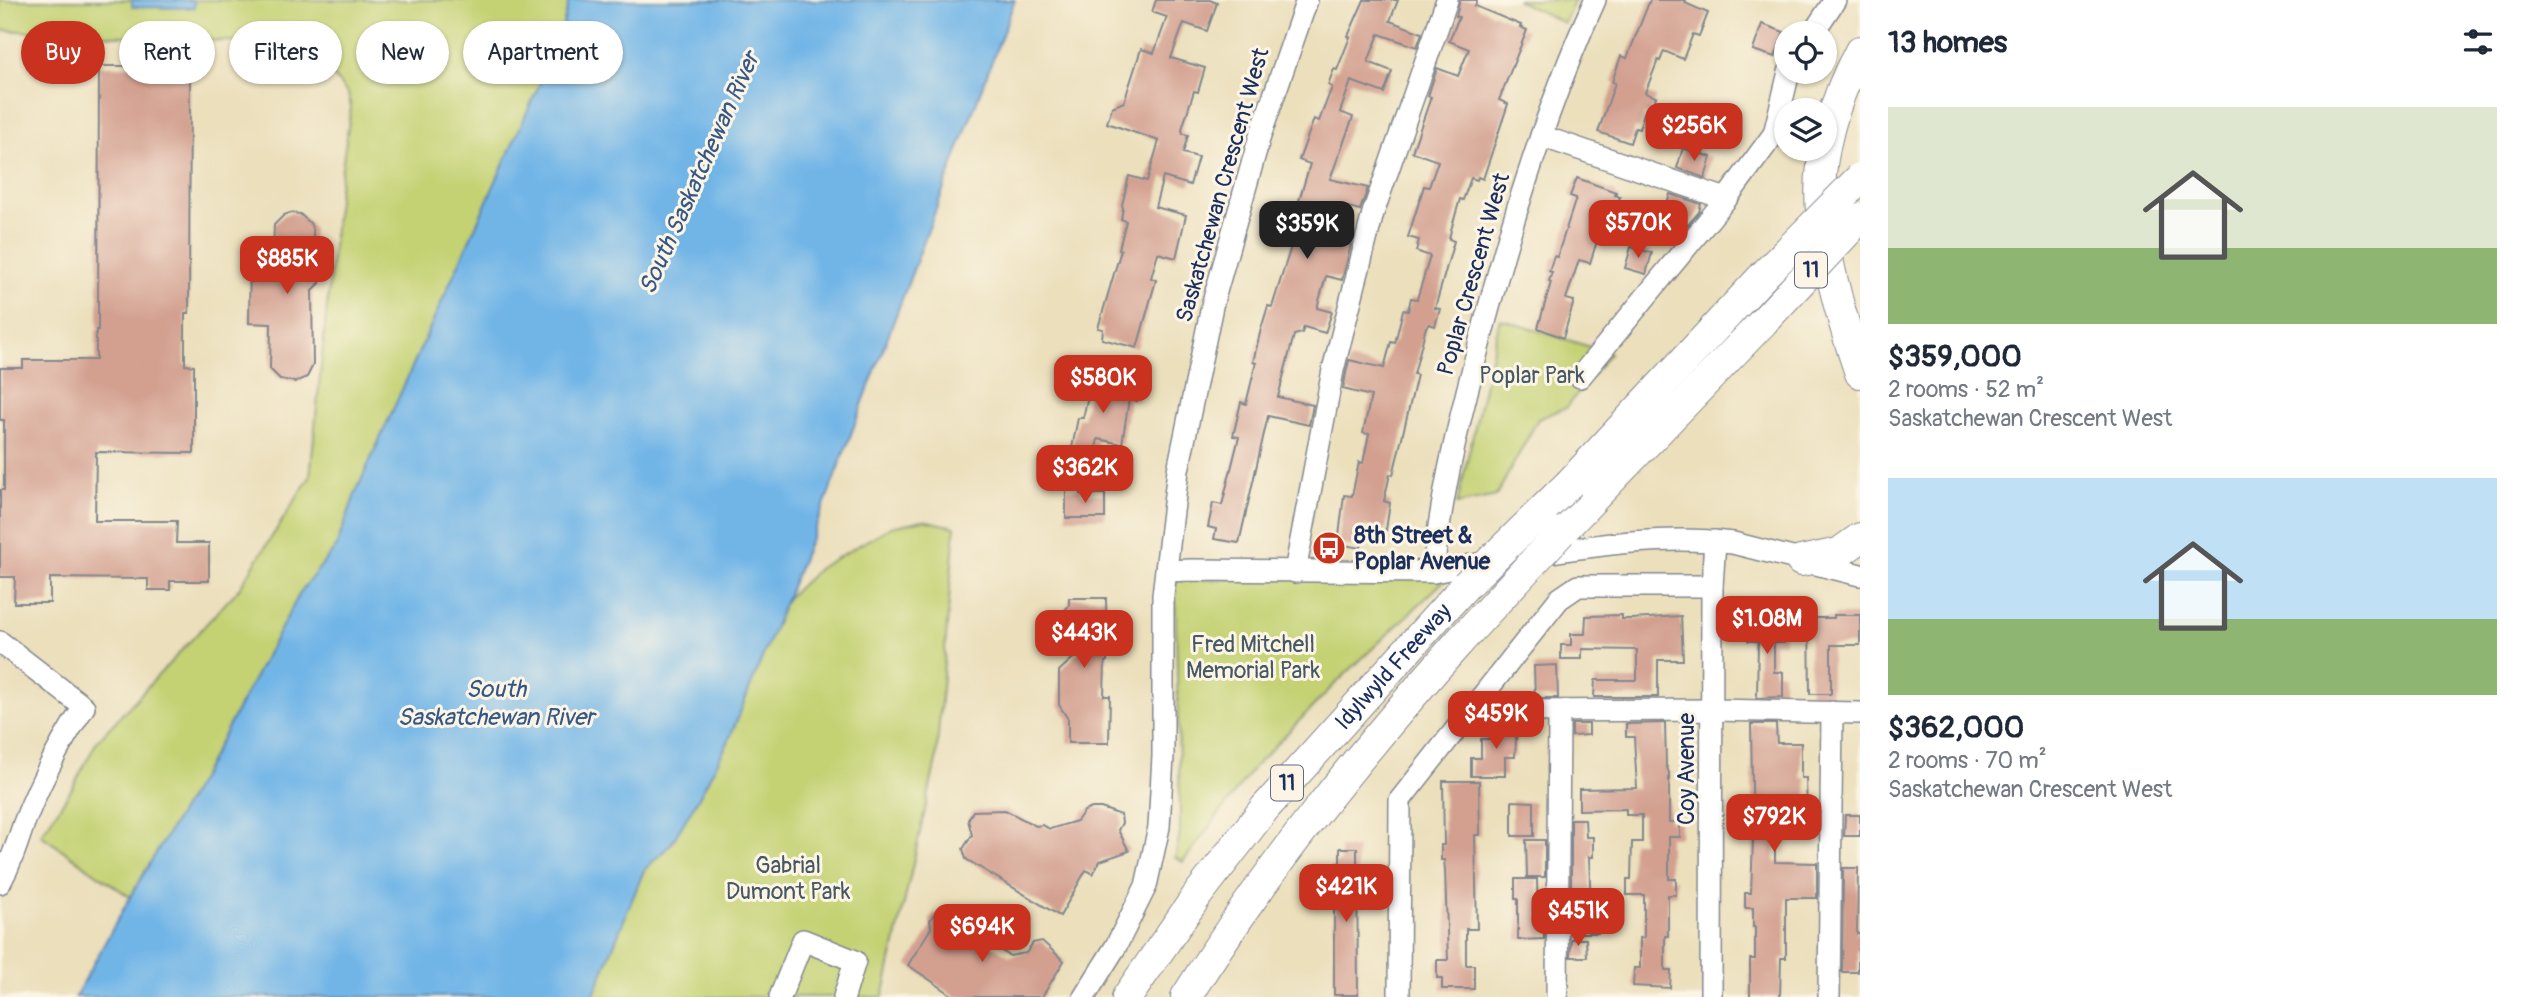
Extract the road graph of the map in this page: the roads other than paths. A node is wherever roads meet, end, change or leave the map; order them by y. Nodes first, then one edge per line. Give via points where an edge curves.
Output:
1 (1307, 0) edge
2 (1447, 0) edge
3 (1595, 0) edge
4 (1835, 0) edge
5 (1821, 21) edge
6 (1860, 51) edge
7 (1786, 84) edge
8 (1541, 136) junction
9 (1860, 178) edge
10 (1726, 199) junction
11 (1860, 218) edge
12 (1860, 373) edge
13 (1580, 377) dead end
14 (1860, 538) edge
15 (1715, 541) junction
16 (1801, 561) junction
17 (1166, 571) junction
18 (1295, 572) junction
19 (1433, 572) junction
20 (1860, 575) edge
21 (1712, 586) junction
22 (0, 642) edge
23 (1475, 704) junction
24 (1713, 710) junction
25 (1559, 712) junction
26 (1832, 712) junction
27 (1860, 713) edge
28 (0, 883) edge
29 (780, 997) edge
30 (844, 997) edge
31 (1084, 997) edge
32 (1128, 997) edge
33 (1186, 997) edge
34 (1399, 997) edge
35 (1557, 997) edge
36 (1711, 997) edge
37 (1829, 997) edge

1 - 17 street, Saskatchewan Crescent West via 1260,136 1212,306 1178,470
2 - 18 street via 1373,212 1333,370
3 - 8 street, Poplar Crescent West
4 - 5 street
6 - 12 highway via 1832,114 1821,209 1829,261
7 - 10 street via 1774,134
8 - 10 street
8 - 19 street, Poplar Crescent West via 1504,249 1455,433
9 - 32 highway, Idylwyld Freeway / 11, bridge via 1466,585 1265,808
10 - 13 street
11 - 33 highway, Idylwyld Freeway / 11, bridge via 1460,641 1348,772 1259,888
14 - 16 highway via 1839,553
15 - 16 street
15 - 19 street via 1622,541
15 - 21 street, Coy Avenue
16 - 20 street
17 - 18 street
17 - 31 street, Saskatchewan Crescent West via 1158,827 1146,886
18 - 19 street
21 - 23 street via 1578,586 1559,599
21 - 24 street, Coy Avenue
22 - 28 street via 84,707 61,741
23 - 25 street via 1497,711
23 - 34 street via 1400,800
24 - 25 street
24 - 26 street
24 - 36 street, Coy Avenue
25 - 35 street
26 - 27 street
26 - 37 street
29 - 30 street via 803,940 855,961

